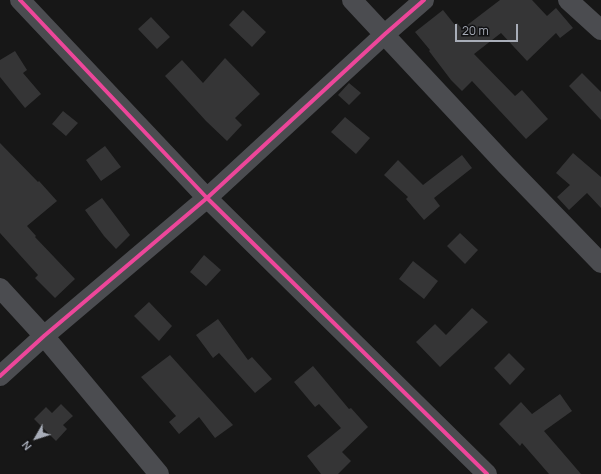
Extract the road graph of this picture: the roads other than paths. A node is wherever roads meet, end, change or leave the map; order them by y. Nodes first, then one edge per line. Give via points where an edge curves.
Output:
1 (20, 0) edge
2 (352, 0) edge
3 (424, 0) edge
4 (568, 0) edge
5 (601, 30) edge
6 (385, 34) junction
7 (207, 198) junction
8 (601, 263) edge
9 (0, 288) edge
10 (44, 336) junction
11 (0, 376) edge
12 (159, 474) edge
13 (487, 474) edge

1 - 7 street
2 - 6 street
3 - 6 street
4 - 5 street
6 - 7 street
6 - 8 street
7 - 10 street
7 - 13 street
9 - 10 street
10 - 11 street
10 - 12 street

